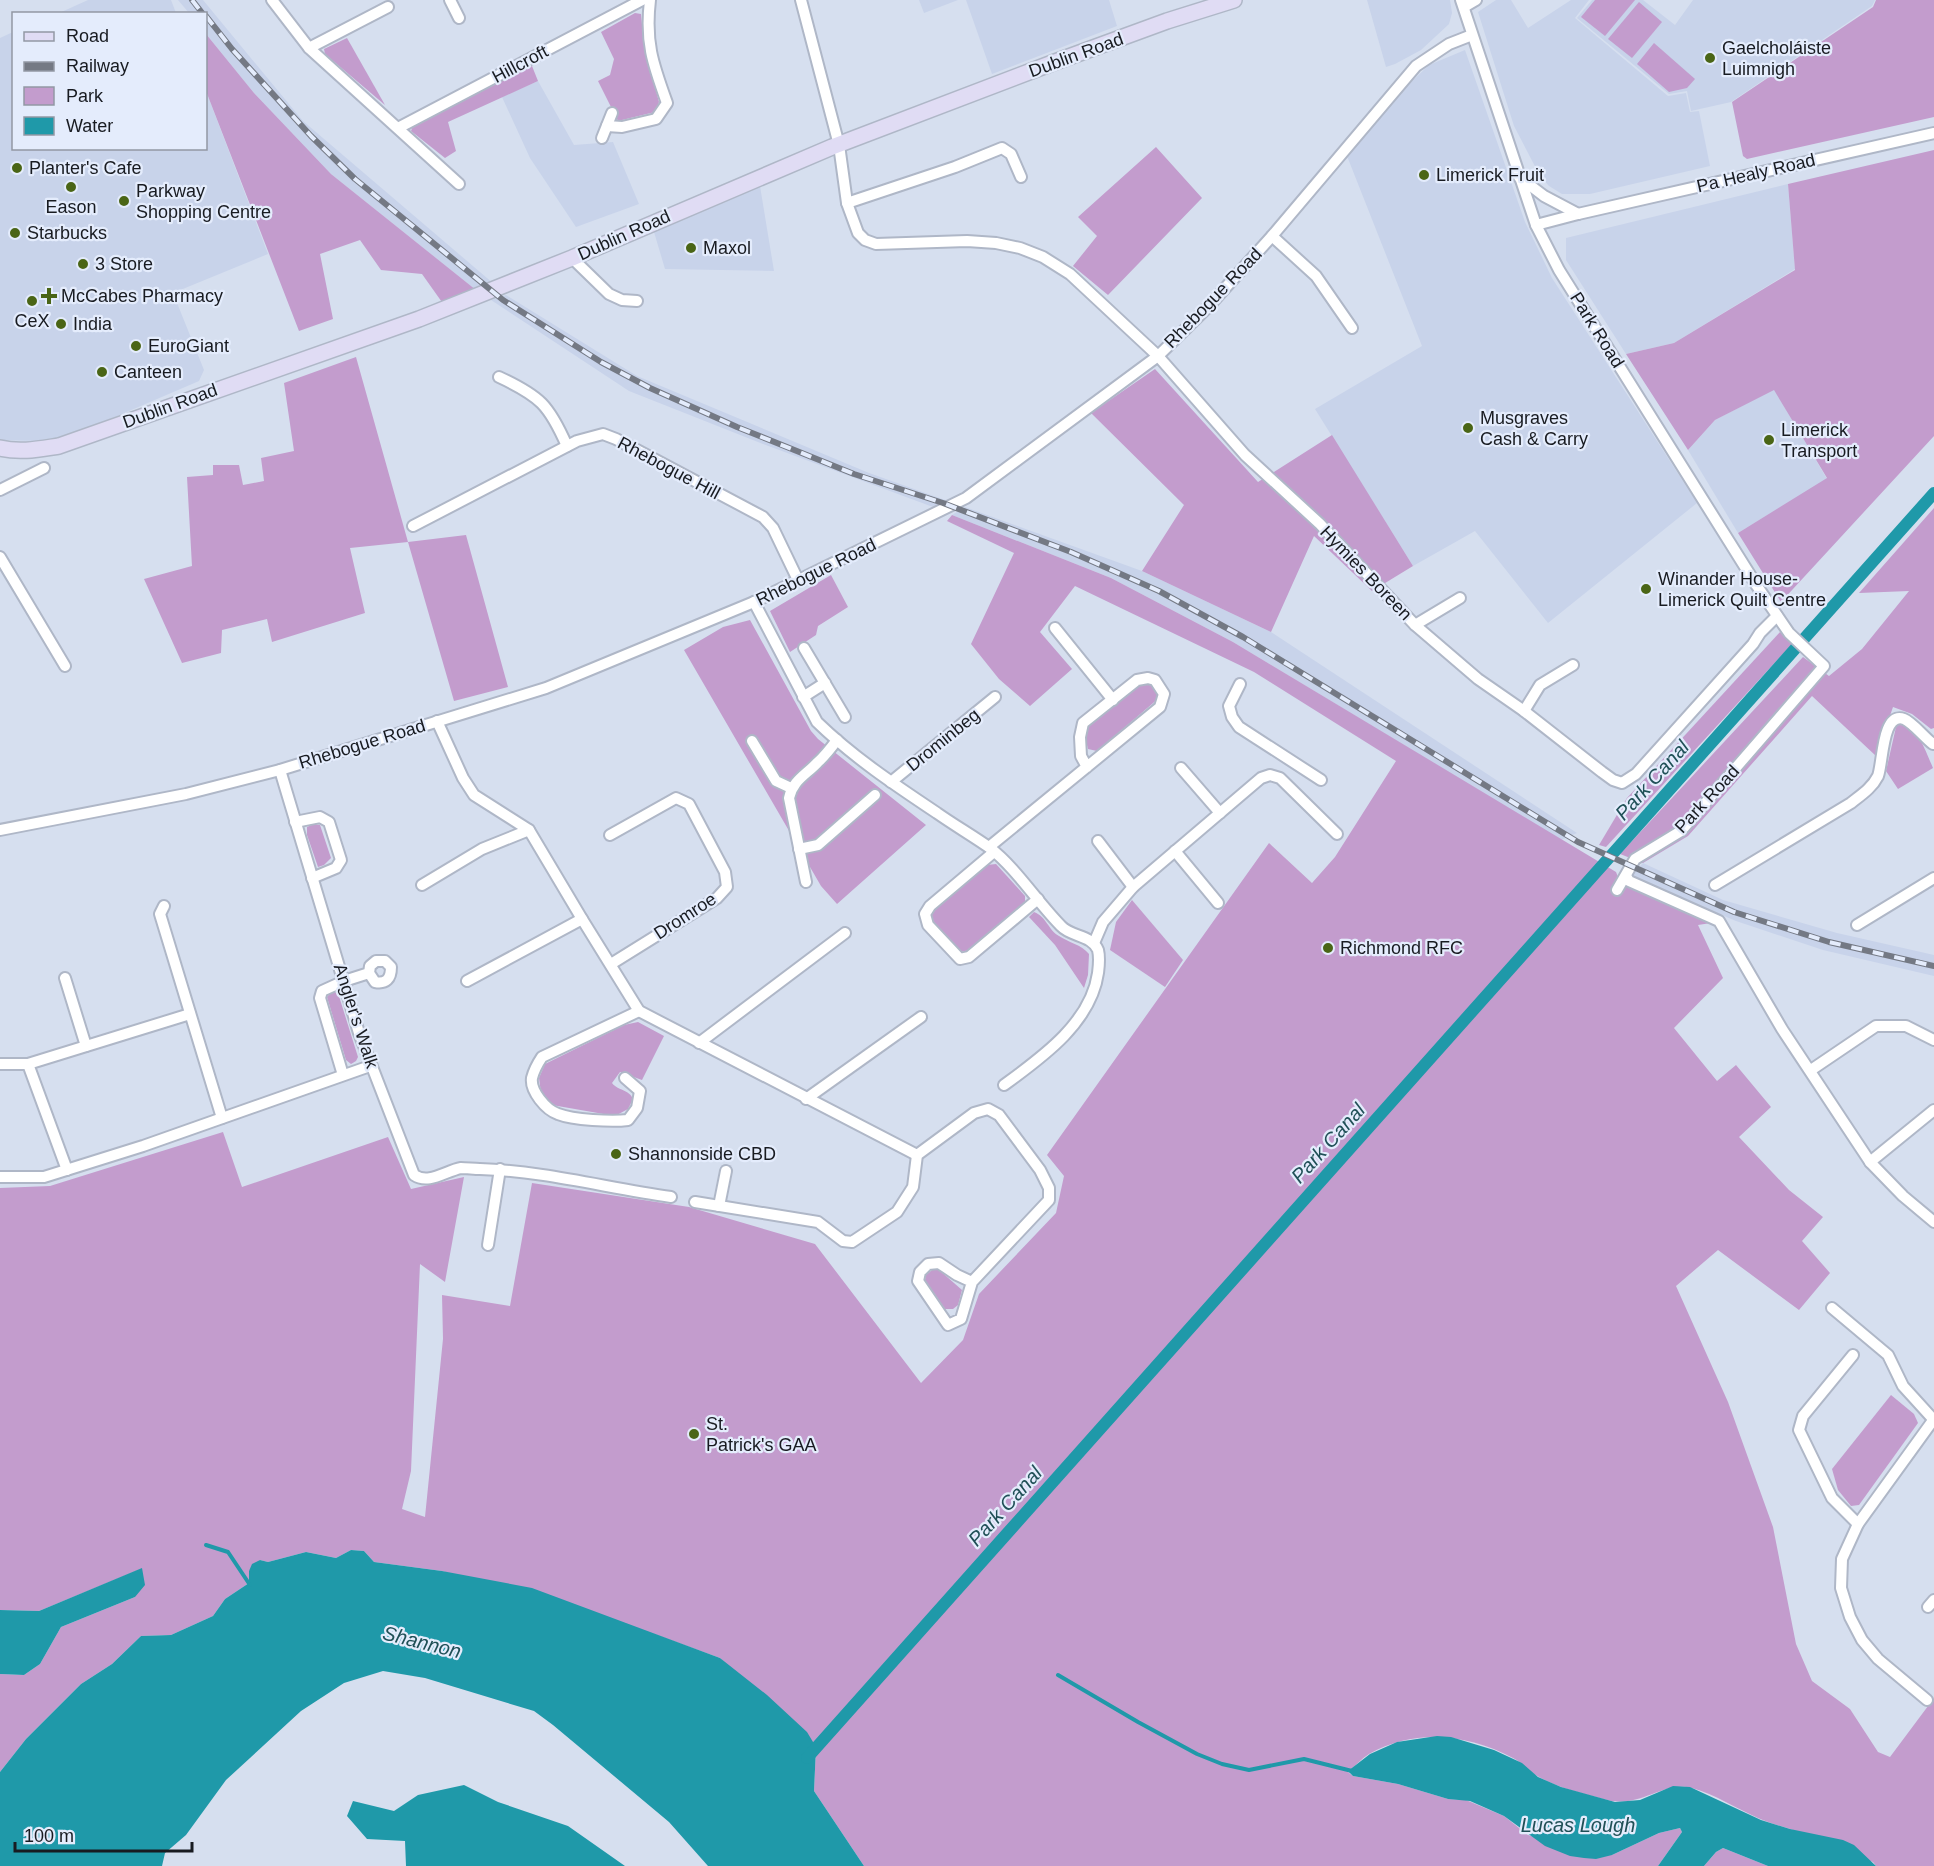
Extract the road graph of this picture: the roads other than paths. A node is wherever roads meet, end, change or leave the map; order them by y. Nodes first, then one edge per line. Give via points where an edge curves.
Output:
1 (272, 0) edge
2 (450, 0) edge
3 (642, 0) edge
4 (650, 0) edge
5 (801, 0) edge
6 (1234, 0) edge
7 (1476, 0) edge
8 (1462, 4) edge
9 (388, 7) dead end
10 (459, 18) dead end
11 (1472, 35) junction
12 (309, 48) junction
13 (612, 113) dead end
14 (607, 126) junction
15 (398, 128) junction
16 (1934, 133) edge
17 (602, 138) dead end
18 (839, 145) junction
19 (1021, 177) dead end
20 (1519, 177) junction
21 (459, 184) dead end
22 (847, 203) junction
23 (1578, 214) junction
24 (1536, 225) junction
25 (1272, 236) junction
26 (572, 258) junction
27 (637, 301) dead end
28 (1352, 328) dead end
29 (1158, 356) junction
30 (499, 377) dead end
31 (567, 446) junction
32 (3, 452) edge
33 (44, 468) dead end
34 (0, 490) edge
35 (413, 526) dead end
36 (0, 557) edge
37 (798, 580) junction
38 (1460, 598) dead end
39 (754, 602) junction
40 (1777, 616) junction
41 (1415, 625) junction
42 (1055, 628) dead end
43 (804, 648) dead end
44 (1573, 665) dead end
45 (65, 666) dead end
46 (825, 683) junction
47 (1240, 684) dead end
48 (803, 697) junction
49 (995, 697) dead end
50 (1113, 700) junction
51 (1524, 711) junction
52 (845, 717) dead end
53 (437, 721) junction
54 (837, 740) junction
55 (752, 741) dead end
56 (1933, 743) edge
57 (1934, 755) edge
58 (1291, 761) junction
59 (1087, 768) junction
60 (1181, 768) dead end
61 (280, 770) junction
62 (1280, 778) junction
63 (1321, 780) dead end
64 (891, 782) junction
65 (791, 788) junction
66 (875, 795) dead end
67 (1220, 813) junction
68 (296, 822) junction
69 (0, 830) edge
70 (529, 830) junction
71 (1336, 834) dead end
72 (610, 835) dead end
73 (1098, 841) dead end
74 (799, 849) junction
75 (991, 850) junction
76 (1174, 851) junction
77 (1626, 876) junction
78 (312, 878) junction
79 (1934, 878) edge
80 (806, 882) dead end
81 (422, 885) dead end
82 (1715, 885) dead end
83 (1133, 887) junction
84 (1617, 891) dead end
85 (1038, 899) junction
86 (1218, 903) dead end
87 (164, 906) dead end
88 (582, 919) junction
89 (1857, 924) dead end
90 (845, 933) dead end
91 (1094, 942) junction
92 (611, 964) junction
93 (369, 974) dead end
94 (65, 978) dead end
95 (344, 981) junction
96 (467, 981) dead end
97 (639, 1011) junction
98 (190, 1014) junction
99 (921, 1017) dead end
100 (1934, 1040) edge
101 (699, 1043) junction
102 (86, 1046) junction
103 (0, 1064) edge
104 (27, 1064) junction
105 (370, 1066) junction
106 (1811, 1070) junction
107 (343, 1075) junction
108 (625, 1078) dead end
109 (1004, 1085) dead end
110 (806, 1099) junction
111 (1934, 1110) edge
112 (222, 1118) junction
113 (917, 1155) junction
114 (1870, 1162) junction
115 (500, 1169) junction
116 (67, 1170) junction
117 (726, 1171) dead end
118 (0, 1177) edge
119 (671, 1197) dead end
120 (695, 1202) dead end
121 (719, 1206) junction
122 (1934, 1222) edge
123 (488, 1245) dead end
124 (972, 1281) junction
125 (1832, 1308) dead end
126 (1853, 1354) dead end
127 (1934, 1419) edge
128 (1858, 1524) junction
129 (1927, 1700) dead end

1 - 12 street
2 - 10 street
3 - 15 street, Hillcroft
4 - 14 street via 650,55 667,103 656,119 622,127
5 - 18 street, Hymies Boreen
6 - 18 main road, Dublin Road via 1096,47
7 - 8 street
8 - 11 street, Park Road
9 - 12 street
11 - 20 street, Park Road
11 - 25 street, Rhebogue Road via 1449,44 1416,66
12 - 15 street
13 - 14 street
14 - 17 street
15 - 21 street
16 - 23 street, Pa Healy Road
18 - 22 street, Hymies Boreen
18 - 26 main road, Dublin Road
19 - 22 street via 1011,154 1002,148
20 - 23 street
20 - 24 street, Park Road
22 - 29 street, Hymies Boreen via 858,233 876,244 996,243 1043,257 1070,273
23 - 24 street, Pa Healy Road
24 - 40 street, Park Road via 1559,270
25 - 28 street via 1316,276
25 - 29 street, Rhebogue Road
26 - 27 street via 609,294
26 - 32 main road, Dublin Road via 400,326 85,437 58,446
29 - 37 street, Rhebogue Road via 966,498
29 - 41 street, Hymies Boreen via 1245,455 1320,524
30 - 31 street via 549,409
31 - 35 street, Rhebogue Hill
31 - 37 street, Rhebogue Hill via 603,434 763,517 773,528
33 - 34 street
36 - 45 street
37 - 39 street, Rhebogue Road
38 - 41 street
39 - 48 street, Drominbeg
39 - 53 street, Rhebogue Road via 546,688
40 - 51 street, Hymies Boreen via 1636,774 1622,783 1594,767
40 - 77 street, Park Road via 1824,666 1681,831 1635,859
41 - 51 street, Hymies Boreen via 1478,679
42 - 50 street
43 - 46 street
44 - 51 street via 1540,685
46 - 48 street
46 - 52 street
47 - 58 street via 1229,706 1232,717 1239,727
48 - 54 street, Drominbeg via 817,722
49 - 64 street, Drominbeg
50 - 59 street via 1083,723 1081,756
50 - 59 street via 1137,680 1148,678 1155,680 1164,694 1160,707
53 - 61 street, Rhebogue Road
53 - 70 street via 474,795
54 - 64 street, Drominbeg
54 - 65 street
55 - 65 street via 776,781
56 - 57 street
56 - 82 street via 1904,719 1896,719 1886,731 1881,767 1867,791
58 - 62 street
58 - 63 street
59 - 75 street
60 - 67 street
61 - 68 street, Angler's Walk
61 - 69 street, Rhebogue Road via 186,794
62 - 67 street via 1261,778
62 - 71 street
64 - 75 street, Drominbeg
65 - 74 street via 789,798
66 - 74 street via 818,845
67 - 76 street
68 - 78 street, Angler's Walk
68 - 78 street via 320,817 329,822 341,860 336,868
70 - 81 street via 482,849
70 - 88 street
72 - 92 street, Dromroe via 676,798 689,804 725,872 727,887 717,898
73 - 83 street
74 - 80 street
75 - 85 street, Drominbeg
75 - 85 street via 930,906 925,914 928,925 960,958 969,957
76 - 83 street
76 - 86 street
77 - 84 street
77 - 106 street via 1629,881 1719,921 1782,1029
78 - 95 street, Angler's Walk
79 - 89 street
83 - 91 street via 1103,922
85 - 91 street, Drominbeg via 1062,928
87 - 98 street via 160,914
88 - 92 street
88 - 96 street
90 - 101 street
91 - 109 street via 1098,972 1086,1008 1046,1054
92 - 97 street
93 - 95 street
94 - 102 street
95 - 105 street, Angler's Walk
95 - 107 street via 322,991 320,998
97 - 101 street
97 - 108 street via 542,1057 531,1080 537,1096 557,1114 615,1122 628,1120 638,1108 640,1091
98 - 102 street
98 - 112 street
99 - 110 street
100 - 106 street via 1906,1026 1876,1026
101 - 110 street
102 - 104 street
103 - 104 street
104 - 116 street
105 - 107 street
105 - 115 street, Angler's Walk via 414,1175 420,1179 462,1168
106 - 114 street
107 - 112 street
110 - 113 street
111 - 114 street
112 - 116 street
113 - 121 street via 913,1187 897,1212 852,1242 843,1241 818,1222
113 - 124 street via 974,1113 988,1108 999,1115 1049,1188 1049,1200
114 - 122 street
115 - 119 street, Angler's Walk
115 - 123 street
116 - 118 street via 44,1177
117 - 121 street
120 - 121 street
124 - 124 street via 961,1319 948,1324 918,1281 928,1264 939,1263
125 - 127 street via 1888,1355 1903,1386
126 - 128 street via 1803,1416 1799,1430 1832,1498
127 - 128 street
128 - 129 street via 1842,1558 1841,1588 1850,1617 1878,1659

